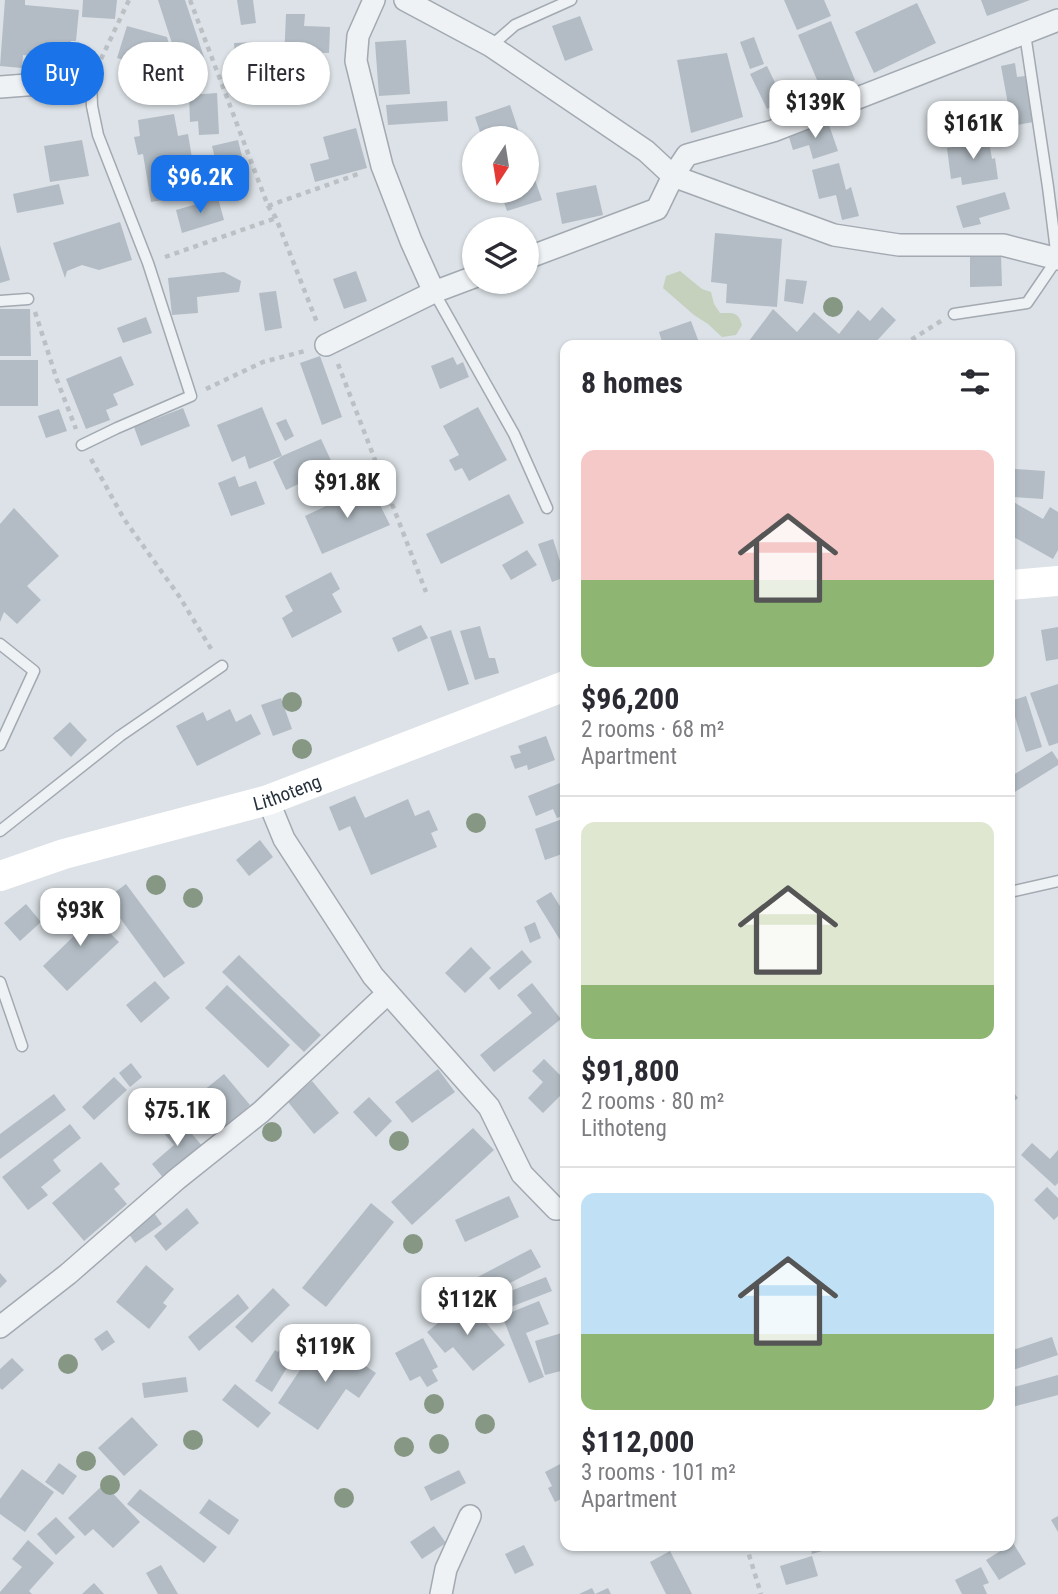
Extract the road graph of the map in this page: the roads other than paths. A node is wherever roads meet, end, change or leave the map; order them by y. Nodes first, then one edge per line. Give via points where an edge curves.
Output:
1 (374, 0) edge
2 (405, 0) edge
3 (571, 0) edge
4 (1058, 20) edge
5 (1025, 34) junction
6 (491, 46) junction
7 (21, 85) edge
8 (0, 87) edge
9 (92, 105) edge
10 (673, 176) junction
11 (539, 253) edge
12 (1058, 259) edge
13 (462, 282) edge
14 (434, 292) junction
15 (28, 299) road end
16 (0, 301) edge
17 (954, 314) road end
18 (328, 344) road end
19 (82, 445) road end
20 (547, 508) dead end
21 (1058, 581) edge
22 (1015, 585) edge
23 (0, 644) edge
24 (222, 666) road end
25 (560, 689) edge
26 (0, 745) edge
27 (268, 800) junction
28 (0, 831) edge
29 (0, 876) edge
30 (1058, 881) edge
31 (1015, 891) edge
32 (0, 982) edge
33 (388, 993) junction
34 (22, 1046) dead end
35 (560, 1209) edge
36 (0, 1327) edge
37 (470, 1516) dead end
38 (441, 1594) edge

1 - 14 street via 358,36 356,61 382,166
2 - 6 street
3 - 6 lane via 515,25
4 - 5 street
5 - 10 street via 773,131 687,155
5 - 12 lane
6 - 10 street via 646,151
7 - 8 street
9 - 19 lane via 98,135 148,263 191,396
10 - 11 street via 657,209
10 - 12 street via 834,235 899,244 1003,244
12 - 17 lane via 1027,303
13 - 14 street
14 - 18 street
14 - 20 lane via 514,433
15 - 16 lane
21 - 22 main road
23 - 26 lane via 34,671
24 - 28 lane via 120,736
25 - 27 main road, Lithoteng
27 - 29 main road, Lithoteng via 64,854
27 - 33 street via 284,839
30 - 31 lane
32 - 34 lane
33 - 35 street via 489,1107 522,1174
33 - 36 street via 261,1112
37 - 38 street via 446,1569

